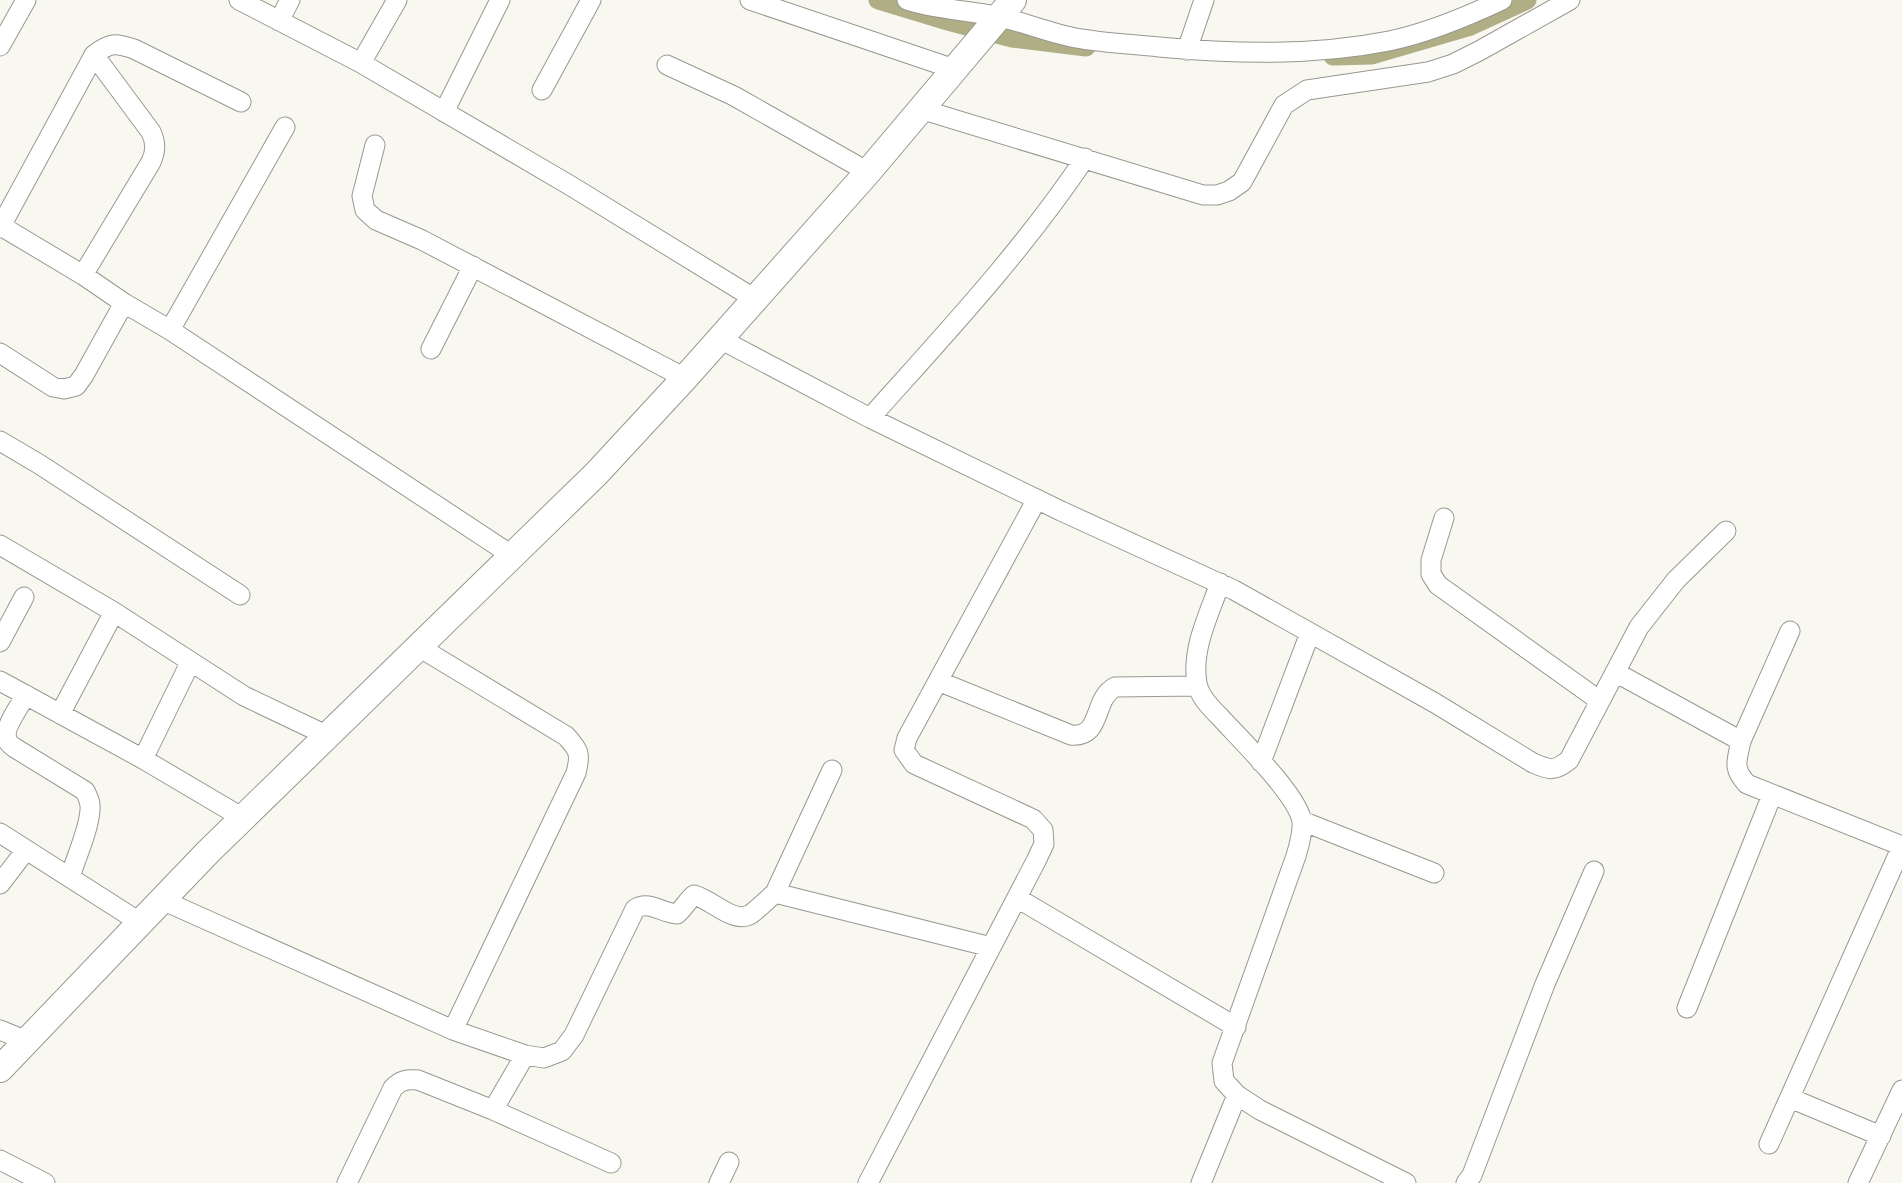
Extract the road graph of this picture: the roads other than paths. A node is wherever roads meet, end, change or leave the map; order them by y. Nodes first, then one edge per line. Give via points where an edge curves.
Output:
1 (26, 0) edge
2 (239, 0) edge
3 (290, 0) edge
4 (396, 0) edge
5 (500, 0) edge
6 (591, 0) edge
7 (750, 0) edge
8 (907, 0) edge
9 (1204, 0) edge
10 (1502, 0) edge
11 (1570, 0) edge
12 (1001, 14) edge
13 (279, 21) junction
14 (0, 46) edge
15 (1187, 50) junction
16 (94, 55) junction
17 (961, 61) junction
18 (361, 63) junction
19 (667, 66) dead end
20 (542, 90) dead end
21 (240, 102) dead end
22 (920, 109) junction
23 (444, 112) junction
24 (284, 126) dead end
25 (375, 145) dead end
26 (1085, 158) junction
27 (868, 172) junction
28 (1, 227) edge
29 (474, 266) junction
30 (83, 275) junction
31 (755, 299) junction
32 (124, 303) junction
33 (170, 330) junction
34 (720, 339) junction
35 (431, 349) dead end
36 (0, 353) edge
37 (685, 378) junction
38 (870, 418) junction
39 (0, 441) edge
40 (1037, 498) junction
41 (1444, 518) dead end
42 (1726, 531) dead end
43 (0, 545) edge
44 (513, 556) junction
45 (1220, 583) junction
46 (240, 595) dead end
47 (24, 597) dead end
48 (114, 612) junction
49 (1790, 630) dead end
50 (1310, 633) junction
51 (0, 642) edge
52 (419, 647) junction
53 (190, 663) junction
54 (1615, 672) junction
55 (0, 681) edge
56 (938, 681) junction
57 (1197, 686) junction
58 (26, 695) junction
59 (1600, 701) junction
60 (60, 714) junction
61 (328, 736) junction
62 (1741, 741) junction
63 (142, 759) junction
64 (1261, 762) junction
65 (832, 770) dead end
66 (1772, 795) junction
67 (243, 818) junction
68 (1302, 822) junction
69 (0, 833) edge
70 (1902, 846) edge
71 (26, 850) junction
72 (1594, 871) dead end
73 (1434, 873) dead end
74 (70, 877) junction
75 (0, 884) edge
76 (775, 893) junction
77 (1017, 898) junction
78 (162, 900) junction
79 (141, 923) junction
80 (991, 947) junction
81 (1687, 1008) dead end
82 (1236, 1026) junction
83 (0, 1030) edge
84 (453, 1030) junction
85 (28, 1042) junction
86 (525, 1055) junction
87 (0, 1070) edge
88 (1902, 1090) edge
89 (1237, 1095) junction
90 (1790, 1098) junction
91 (493, 1110) junction
92 (1881, 1136) junction
93 (1769, 1144) dead end
94 (0, 1160) edge
95 (729, 1162) dead end
96 (611, 1163) dead end
97 (44, 1183) edge
98 (347, 1183) edge
99 (719, 1183) edge
100 (868, 1183) edge
101 (1201, 1183) edge
102 (1406, 1183) edge
103 (1466, 1183) edge
104 (1858, 1183) edge

1 - 14 street
2 - 13 street
3 - 13 street
4 - 18 street
5 - 23 street
6 - 20 street
7 - 17 street
8 - 12 street via 948,10
9 - 15 street
10 - 15 street via 1470,15 1390,41 1250,53
11 - 26 street via 1453,64 1428,72 1307,90 1294,97 1284,105 1242,182 1229,191 1203,195
12 - 15 street via 1055,34 1079,39
12 - 17 main road
13 - 18 street
16 - 21 street via 104,47 117,44 134,49
16 - 28 street
16 - 30 street via 156,142 151,162
17 - 22 main road
18 - 23 street
19 - 27 street via 734,96
22 - 26 street
22 - 27 main road
23 - 31 street
24 - 33 street
25 - 29 street via 362,196 365,210 376,220
26 - 38 street via 1034,230
27 - 31 main road
28 - 30 street
29 - 35 street
29 - 37 street
30 - 32 street
31 - 34 main road
32 - 33 street
32 - 36 street via 76,386 64,389 54,386
33 - 44 street
34 - 37 main road
34 - 38 street
37 - 44 main road via 596,474
38 - 40 street
39 - 46 street
40 - 45 street
40 - 56 street
41 - 59 street via 1431,560 1431,574 1438,585
42 - 54 street via 1656,604 1639,627
43 - 48 street
44 - 52 main road
45 - 50 street
45 - 57 street via 1195,662
47 - 51 street
48 - 53 street
48 - 60 street
49 - 62 street
50 - 59 street via 1546,769 1558,768 1569,760
50 - 64 street
52 - 61 main road
52 - 84 street via 566,736 580,758 576,773
53 - 61 street via 244,696
53 - 63 street
54 - 59 street
54 - 62 street
55 - 58 street
56 - 57 street via 1078,736 1091,730 1105,695 1115,687
56 - 77 street via 907,738 904,750 914,764 1033,819 1043,830 1044,844
57 - 64 street via 1207,703
58 - 60 street
58 - 74 street via 8,727 7,741 84,791 89,799 88,822
60 - 63 street
61 - 67 main road
62 - 66 street via 1736,762 1738,774 1747,784
63 - 67 street
64 - 68 street via 1278,780
65 - 76 street
66 - 70 street
66 - 81 street
67 - 78 main road
68 - 73 street
68 - 82 street via 1296,856
69 - 71 street
70 - 90 street
71 - 74 street
71 - 75 street
72 - 103 street via 1545,984 1472,1175
74 - 79 street
76 - 80 street
76 - 86 street via 743,917 694,895 676,914 648,905 635,909 574,1035 562,1051 544,1058
77 - 80 street
77 - 82 street
78 - 79 main road
78 - 84 street
79 - 85 main road
80 - 100 street
82 - 89 street via 1222,1064 1224,1082
83 - 85 street
84 - 86 street
85 - 87 main road
86 - 91 street
88 - 92 street
89 - 101 street
89 - 102 street via 1260,1110
90 - 92 street
90 - 93 street
91 - 96 street
91 - 98 street via 418,1080 399,1082 392,1088
92 - 104 street
94 - 97 street
95 - 99 street

